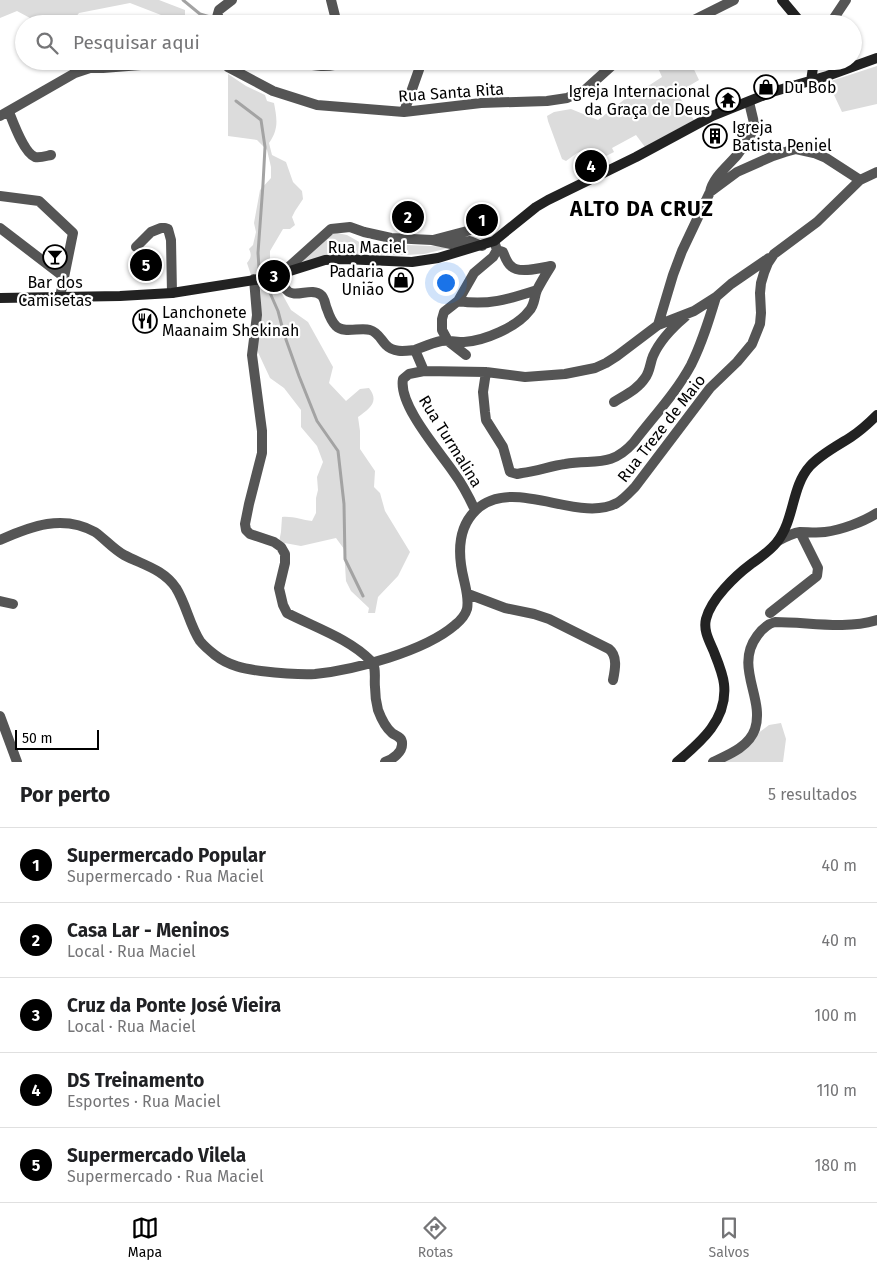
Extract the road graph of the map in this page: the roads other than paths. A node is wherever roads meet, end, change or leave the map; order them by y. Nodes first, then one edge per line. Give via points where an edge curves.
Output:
1 (232, 0) edge
2 (332, 0) edge
3 (734, 0) edge
4 (782, 0) edge
5 (846, 0) edge
6 (218, 15) edge
7 (335, 15) edge
8 (704, 15) edge
9 (794, 15) edge
10 (836, 15) edge
11 (877, 58) edge
12 (862, 63) edge
13 (84, 70) edge
14 (234, 70) edge
15 (419, 70) edge
16 (608, 70) edge
17 (813, 70) edge
18 (843, 70) edge
19 (811, 81) junction
20 (749, 102) junction
21 (404, 112) junction
22 (4, 114) edge
23 (51, 155) dead end
24 (877, 172) edge
25 (860, 180) junction
26 (710, 192) junction
27 (0, 196) edge
28 (0, 228) edge
29 (471, 230) dead end
30 (432, 240) junction
31 (482, 246) junction
32 (496, 246) junction
33 (136, 247) dead end
34 (774, 254) junction
35 (278, 274) junction
36 (64, 276) junction
37 (258, 279) junction
38 (537, 290) junction
39 (172, 293) junction
40 (60, 297) junction
41 (716, 297) junction
42 (0, 298) edge
43 (458, 300) junction
44 (694, 310) junction
45 (658, 325) junction
46 (448, 341) junction
47 (415, 350) junction
48 (466, 355) dead end
49 (424, 372) junction
50 (486, 372) junction
51 (614, 402) dead end
52 (877, 416) edge
53 (475, 510) junction
54 (877, 513) edge
55 (800, 532) junction
56 (0, 540) edge
57 (778, 541) junction
58 (468, 594) junction
59 (0, 601) edge
60 (13, 604) dead end
61 (770, 613) dead end
62 (877, 620) edge
63 (372, 662) junction
64 (613, 680) dead end
65 (0, 716) edge
66 (16, 762) edge
67 (388, 762) edge
68 (677, 762) edge
69 (713, 762) edge

1 - 6 street
2 - 7 street
3 - 8 street
4 - 9 main road
5 - 10 street
11 - 12 main road, Rua Maciel
13 - 22 street
14 - 21 street, Rua Santa Rita via 273,91 317,105
15 - 21 street
16 - 21 street, Rua Santa Rita via 586,89 567,98
17 - 19 main road
18 - 19 main road, Rua Maciel
19 - 20 main road, Rua Maciel
20 - 26 street via 755,127 739,152 715,179
20 - 32 main road, Rua Maciel via 712,116 536,207
22 - 23 street via 31,154
24 - 25 street, Rua Treze de Maio
25 - 26 street via 826,158 796,149 736,172
25 - 34 street, Rua Treze de Maio via 817,222
26 - 45 street via 676,268
27 - 36 street via 39,200 73,233
28 - 36 street
29 - 30 street
30 - 31 street, Rua Maciel via 451,244 470,241
30 - 35 street, Rua Maciel via 391,238 350,226 331,229
31 - 32 main road, Rua Maciel
31 - 35 main road, Rua Maciel via 412,262 325,260
32 - 38 street via 517,270 550,266
32 - 43 street via 493,257 474,273
33 - 39 street via 151,232 161,228 168,230
34 - 41 street
34 - 53 street, Rua Treze de Maio via 761,282 760,324 752,344 710,388 625,497 616,504 598,508 520,497 502,498
35 - 37 main road, Rua Maciel
35 - 47 street via 291,293 316,292 321,295 330,317 340,329 372,330 391,349
36 - 40 street
37 - 39 main road, Rua Maciel
37 - 63 street via 252,355 262,453 246,530 281,547 285,563 279,588 287,613 353,647
38 - 43 street via 492,302
38 - 46 street via 531,310 509,327 474,341
39 - 40 main road, Rua Maciel
40 - 42 main road, Rua Maciel
41 - 44 street
41 - 50 street via 699,349 676,389 627,450 613,459 562,464 517,474 510,472 503,447 486,420 483,402
43 - 46 street via 444,312 442,319 442,330
44 - 45 street
44 - 51 street via 668,332 645,379
45 - 50 street via 617,356 594,368 525,377
46 - 47 street
46 - 48 street
47 - 49 street
49 - 50 street
49 - 53 street, Rua Turmalina via 409,374 403,379 407,400
52 - 57 main road via 805,472
53 - 58 street via 460,538
54 - 55 street via 827,532
55 - 57 street
55 - 61 street via 818,568 817,576
56 - 63 street via 30,528 58,522 77,524 96,533 120,553 166,576 176,589 200,640 223,661 245,669 314,674
57 - 68 main road via 732,580 711,608 706,631 724,683 723,704 714,725
58 - 63 street via 463,617 451,629 423,645
58 - 64 street via 506,608 542,616 609,649 615,658
59 - 60 street
62 - 69 street via 847,625 775,622 766,626 752,642 749,653 748,667 757,718 754,730 742,746
63 - 67 street via 381,718 402,743 400,751
65 - 66 street

